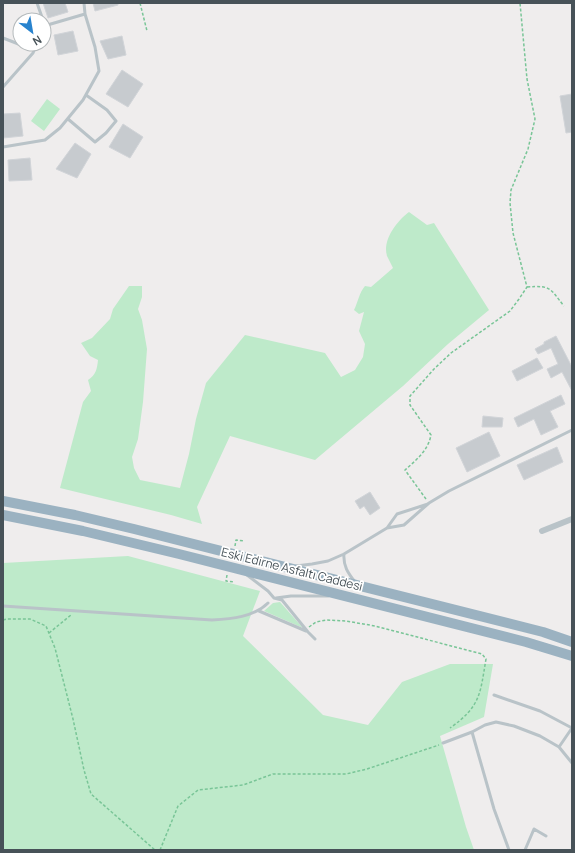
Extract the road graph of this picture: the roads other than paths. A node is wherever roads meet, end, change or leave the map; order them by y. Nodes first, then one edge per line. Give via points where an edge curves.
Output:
1 (84, 3) edge
2 (85, 14) junction
3 (52, 23) edge
4 (32, 52) edge
5 (3, 87) edge
6 (86, 95) junction
7 (68, 118) junction
8 (3, 147) edge
9 (571, 431) edge
10 (572, 437) edge
11 (3, 501) edge
12 (429, 503) junction
13 (3, 515) edge
14 (572, 519) edge
15 (387, 528) junction
16 (542, 531) dead end
17 (344, 554) junction
18 (280, 566) junction
19 (239, 570) junction
20 (357, 585) junction
21 (345, 596) junction
22 (274, 598) junction
23 (268, 603) dead end
24 (3, 606) edge
25 (259, 611) junction
26 (307, 630) junction
27 (315, 639) dead end
28 (572, 642) edge
29 (572, 656) edge
30 (494, 695) dead end
31 (572, 728) edge
32 (472, 732) junction
33 (443, 743) road end
34 (559, 747) junction
35 (572, 763) edge
36 (546, 836) dead end
37 (509, 850) edge
38 (525, 850) edge

1 - 2 lane
2 - 3 lane
2 - 6 lane via 99,71
4 - 5 lane
6 - 7 lane
6 - 7 lane via 107,110 116,121 95,142
7 - 8 lane via 45,140
9 - 10 lane
9 - 12 lane
11 - 18 highway, Eski Edirne Asfaltı Caddesi via 90,519
12 - 15 lane via 404,525
12 - 15 lane via 397,514
13 - 19 highway, Eski Edirne Asfaltı Caddesi via 83,531
14 - 16 street
15 - 17 lane
17 - 18 lane via 328,561
17 - 20 lane via 346,570
18 - 20 highway, Eski Edirne Asfaltı Caddesi
19 - 21 highway, Eski Edirne Asfaltı Caddesi
19 - 22 lane via 260,584
20 - 28 highway, Eski Edirne Asfaltı Caddesi via 543,632
21 - 22 lane
21 - 29 highway, Eski Edirne Asfaltı Caddesi via 532,643
22 - 26 lane via 282,600
23 - 25 lane
24 - 25 lane via 212,620
25 - 26 lane
26 - 27 lane
30 - 31 lane via 540,711
31 - 34 lane
32 - 33 lane
32 - 34 lane via 496,722 540,736
32 - 37 lane via 494,809
34 - 35 lane
36 - 38 lane via 534,829

